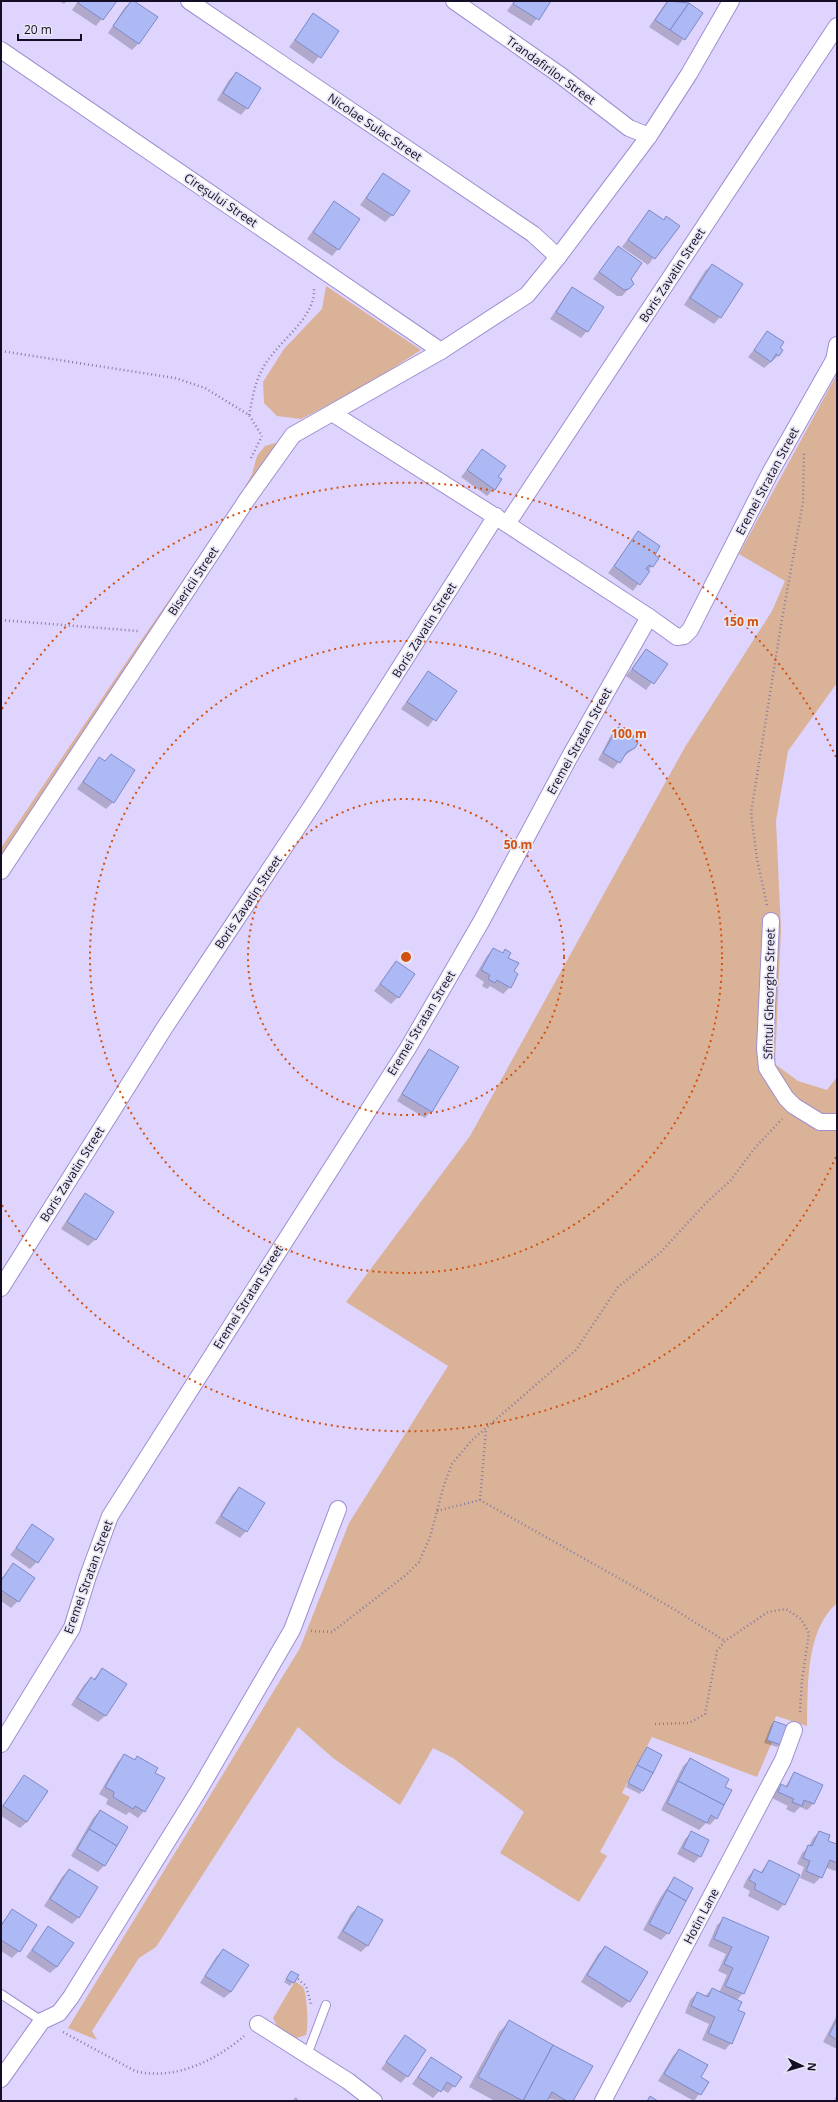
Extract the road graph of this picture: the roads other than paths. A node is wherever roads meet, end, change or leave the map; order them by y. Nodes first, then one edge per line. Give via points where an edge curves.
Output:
1 (189, 1) edge
2 (454, 1) edge
3 (730, 1) edge
4 (837, 26) edge
5 (1, 50) edge
6 (649, 136) junction
7 (558, 257) junction
8 (837, 345) edge
9 (441, 351) junction
10 (332, 413) junction
11 (501, 520) junction
12 (649, 617) junction
13 (1, 871) edge
14 (771, 921) road end
15 (837, 1122) edge
16 (1, 1288) edge
17 (338, 1509) dead end
18 (794, 1730) road end
19 (1, 1744) edge
20 (1, 1994) edge
21 (326, 2005) dead end
22 (42, 2020) junction
23 (258, 2024) road end
24 (307, 2055) junction
25 (1, 2079) edge
26 (374, 2101) edge
27 (603, 2101) edge

1 - 7 street, Nicolae Sulac Street via 533,234
2 - 6 street, Trandafirilor Street via 560,75 629,128
3 - 6 street, Bisericii Street via 689,74
4 - 11 street, Boris Zavatin Street
5 - 9 street, Cireşului Street
6 - 7 street, Bisericii Street
7 - 9 street, Bisericii Street via 527,295
8 - 12 street, Eremei Stratan Street via 834,360 728,552 690,630 684,636 678,637
9 - 10 street, Bisericii Street
10 - 11 street
10 - 13 street, Bisericii Street via 293,435
11 - 12 street
11 - 16 street, Boris Zavatin Street via 165,1027
12 - 19 street, Eremei Stratan Street via 569,758 481,922 408,1048 110,1516 72,1628
14 - 15 street, Sfîntul Gheorghe Street via 765,1049 767,1068 794,1106 820,1122
17 - 22 street via 292,1630 199,1790 71,1997 59,2013
18 - 27 street, Hotin Lane via 783,1760
20 - 22 lane
21 - 24 lane
22 - 25 street
23 - 24 street
24 - 26 street

